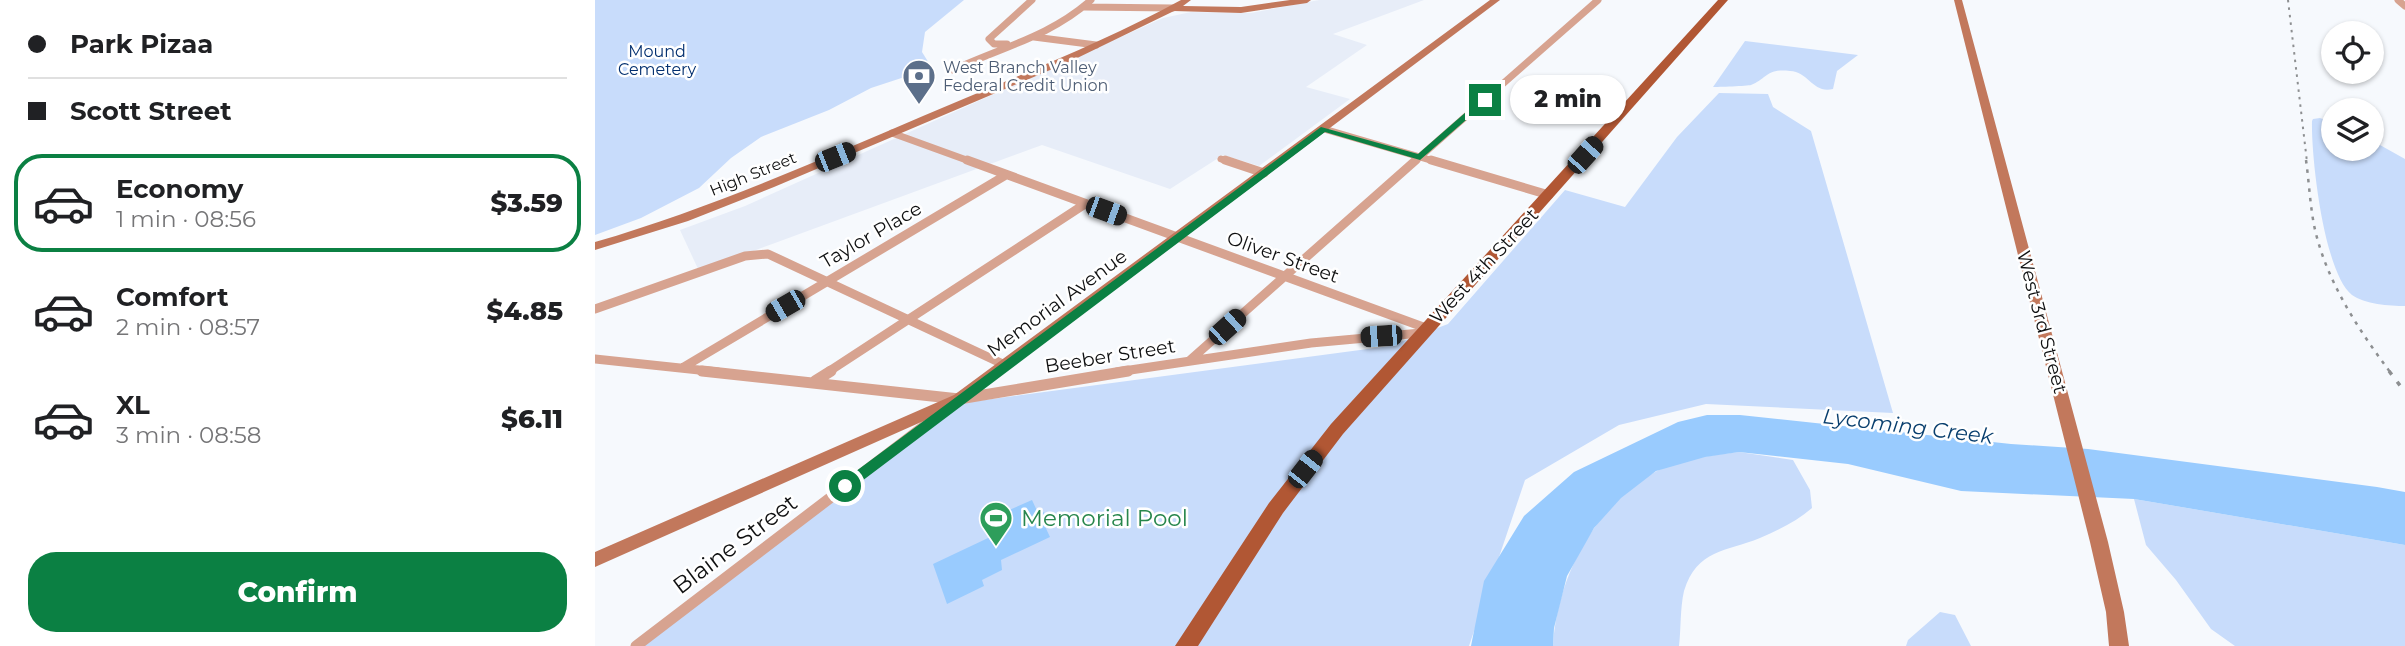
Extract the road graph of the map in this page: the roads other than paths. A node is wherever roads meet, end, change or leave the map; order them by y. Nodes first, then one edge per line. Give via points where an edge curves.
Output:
1 (1032, 0) edge
2 (1090, 0) edge
3 (1187, 0) edge
4 (1307, 0) edge
5 (1496, 0) edge
6 (1598, 0) edge
7 (1723, 0) edge
8 (1958, 0) edge
9 (2398, 0) edge
10 (2405, 6) edge
11 (1084, 7) junction
12 (1173, 8) junction
13 (1201, 9) junction
14 (1163, 13) junction
15 (1031, 37) junction
16 (1016, 43) junction
17 (1096, 45) junction
18 (953, 70) dead end
19 (1324, 129) junction
20 (892, 133) junction
21 (1420, 157) junction
22 (1221, 159) dead end
23 (1264, 173) junction
24 (1006, 174) junction
25 (1549, 195) junction
26 (1085, 204) junction
27 (1177, 237) junction
28 (595, 246) edge
29 (1284, 276) junction
30 (827, 281) junction
31 (595, 309) edge
32 (909, 320) junction
33 (1424, 331) junction
34 (595, 359) edge
35 (1189, 362) junction
36 (1005, 365) junction
37 (681, 368) junction
38 (815, 382) junction
39 (959, 399) junction
40 (595, 559) edge
41 (636, 646) edge
42 (1186, 646) edge
43 (2119, 646) edge

1 - 16 street via 989,39 996,45
2 - 11 street
3 - 12 main road, High Street
4 - 13 main road via 1241,10
5 - 19 main road, Memorial Avenue
6 - 21 street
7 - 25 main road, West 4th Street
8 - 43 main road, West 3rd Street via 2099,542
9 - 10 street
11 - 12 street
11 - 15 street
12 - 13 main road
12 - 14 main road, High Street
13 - 14 main road
14 - 17 main road, High Street
15 - 16 street
15 - 17 street
16 - 18 street
17 - 20 main road, High Street
19 - 21 street
19 - 23 main road, Memorial Avenue
20 - 24 street, Oliver Street
20 - 28 main road, High Street via 716,206
21 - 25 street
21 - 29 street
22 - 23 street
23 - 27 main road, Memorial Avenue
24 - 26 street, Oliver Street
24 - 30 street, Taylor Place
25 - 33 main road, West 4th Street
26 - 27 street, Oliver Street
26 - 32 street
27 - 29 street, Oliver Street
27 - 36 main road, Memorial Avenue
29 - 33 street, Oliver Street
29 - 35 street
30 - 31 street via 775,256 755,254
30 - 32 street
30 - 37 street, Taylor Place
32 - 36 street
32 - 38 street
33 - 35 street, Beeber Street
33 - 42 main road, West 4th Street via 1295,482
34 - 37 street, Beeber Street
35 - 39 street, Beeber Street
36 - 39 main road, Memorial Avenue
37 - 38 street, Beeber Street
38 - 39 street, Beeber Street
39 - 40 main road, Memorial Avenue
39 - 41 street, Blaine Street

